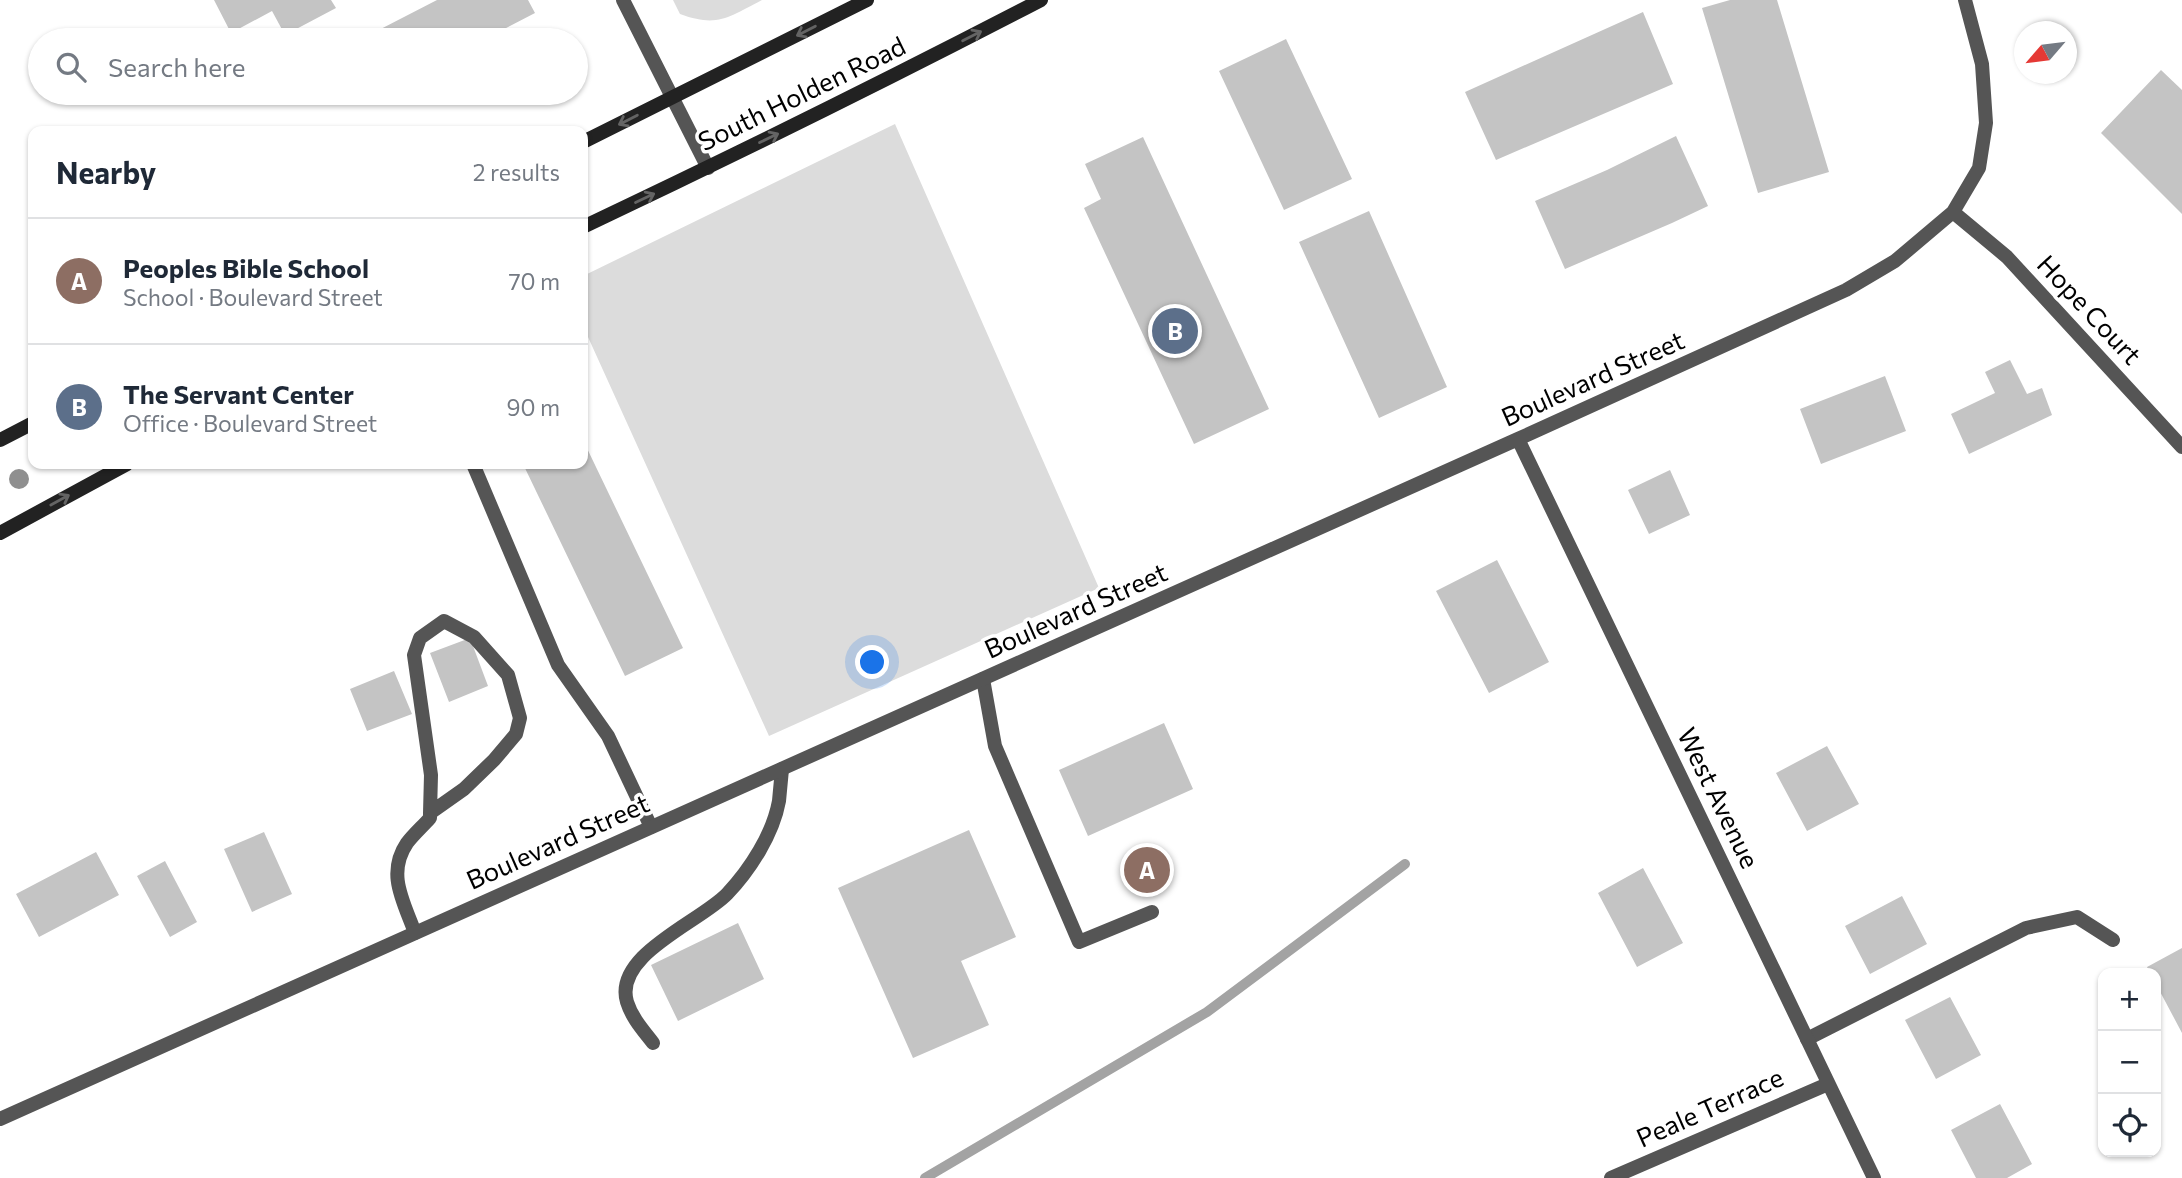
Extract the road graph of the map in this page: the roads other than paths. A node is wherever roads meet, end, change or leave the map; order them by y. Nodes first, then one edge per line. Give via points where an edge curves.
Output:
1 (623, 0) edge
2 (867, 0) edge
3 (1041, 0) edge
4 (1966, 0) edge
5 (673, 97) junction
6 (588, 140) edge
7 (708, 168) junction
8 (1953, 212) junction
9 (588, 225) edge
10 (28, 426) edge
11 (1518, 439) junction
12 (0, 440) edge
13 (2182, 447) edge
14 (118, 469) edge
15 (475, 469) edge
16 (0, 533) edge
17 (983, 679) junction
18 (782, 769) junction
19 (430, 813) junction
20 (651, 827) junction
21 (1152, 912) dead end
22 (415, 933) junction
23 (2113, 940) dead end
24 (1807, 1039) junction
25 (653, 1043) dead end
26 (1828, 1084) junction
27 (0, 1119) edge
28 (1638, 1173) edge
29 (1611, 1178) edge
30 (1874, 1178) edge

1 - 5 street
2 -> 5 main road, South Holden Road
7 -> 3 main road, South Holden Road
4 - 8 street, Boulevard Street via 1982,64 1986,123 1979,167
5 -> 6 main road, South Holden Road
5 - 7 street
9 -> 7 main road, South Holden Road
8 - 11 street, Boulevard Street via 1895,261 1846,290
8 - 13 street, Hope Court via 2007,257
10 - 12 main road
11 - 17 street, Boulevard Street
11 - 24 street, West Avenue
16 -> 14 main road
15 - 20 street via 558,665 608,736
17 - 18 street, Boulevard Street
17 - 21 street via 995,746 1079,942
18 - 20 street, Boulevard Street
18 - 25 street via 778,803 761,849 726,895 650,948 633,967 626,999
19 - 19 street via 431,775 414,655 420,638 443,621 474,637 508,675 520,718 516,734 494,760
19 - 22 street via 407,843 396,874
20 - 22 street, Boulevard Street
22 - 27 street, Boulevard Street
23 - 24 street via 2077,917 2026,928
24 - 26 street, West Avenue
26 - 28 street, Peale Terrace
26 - 30 street, West Avenue
28 - 29 street, Peale Terrace

